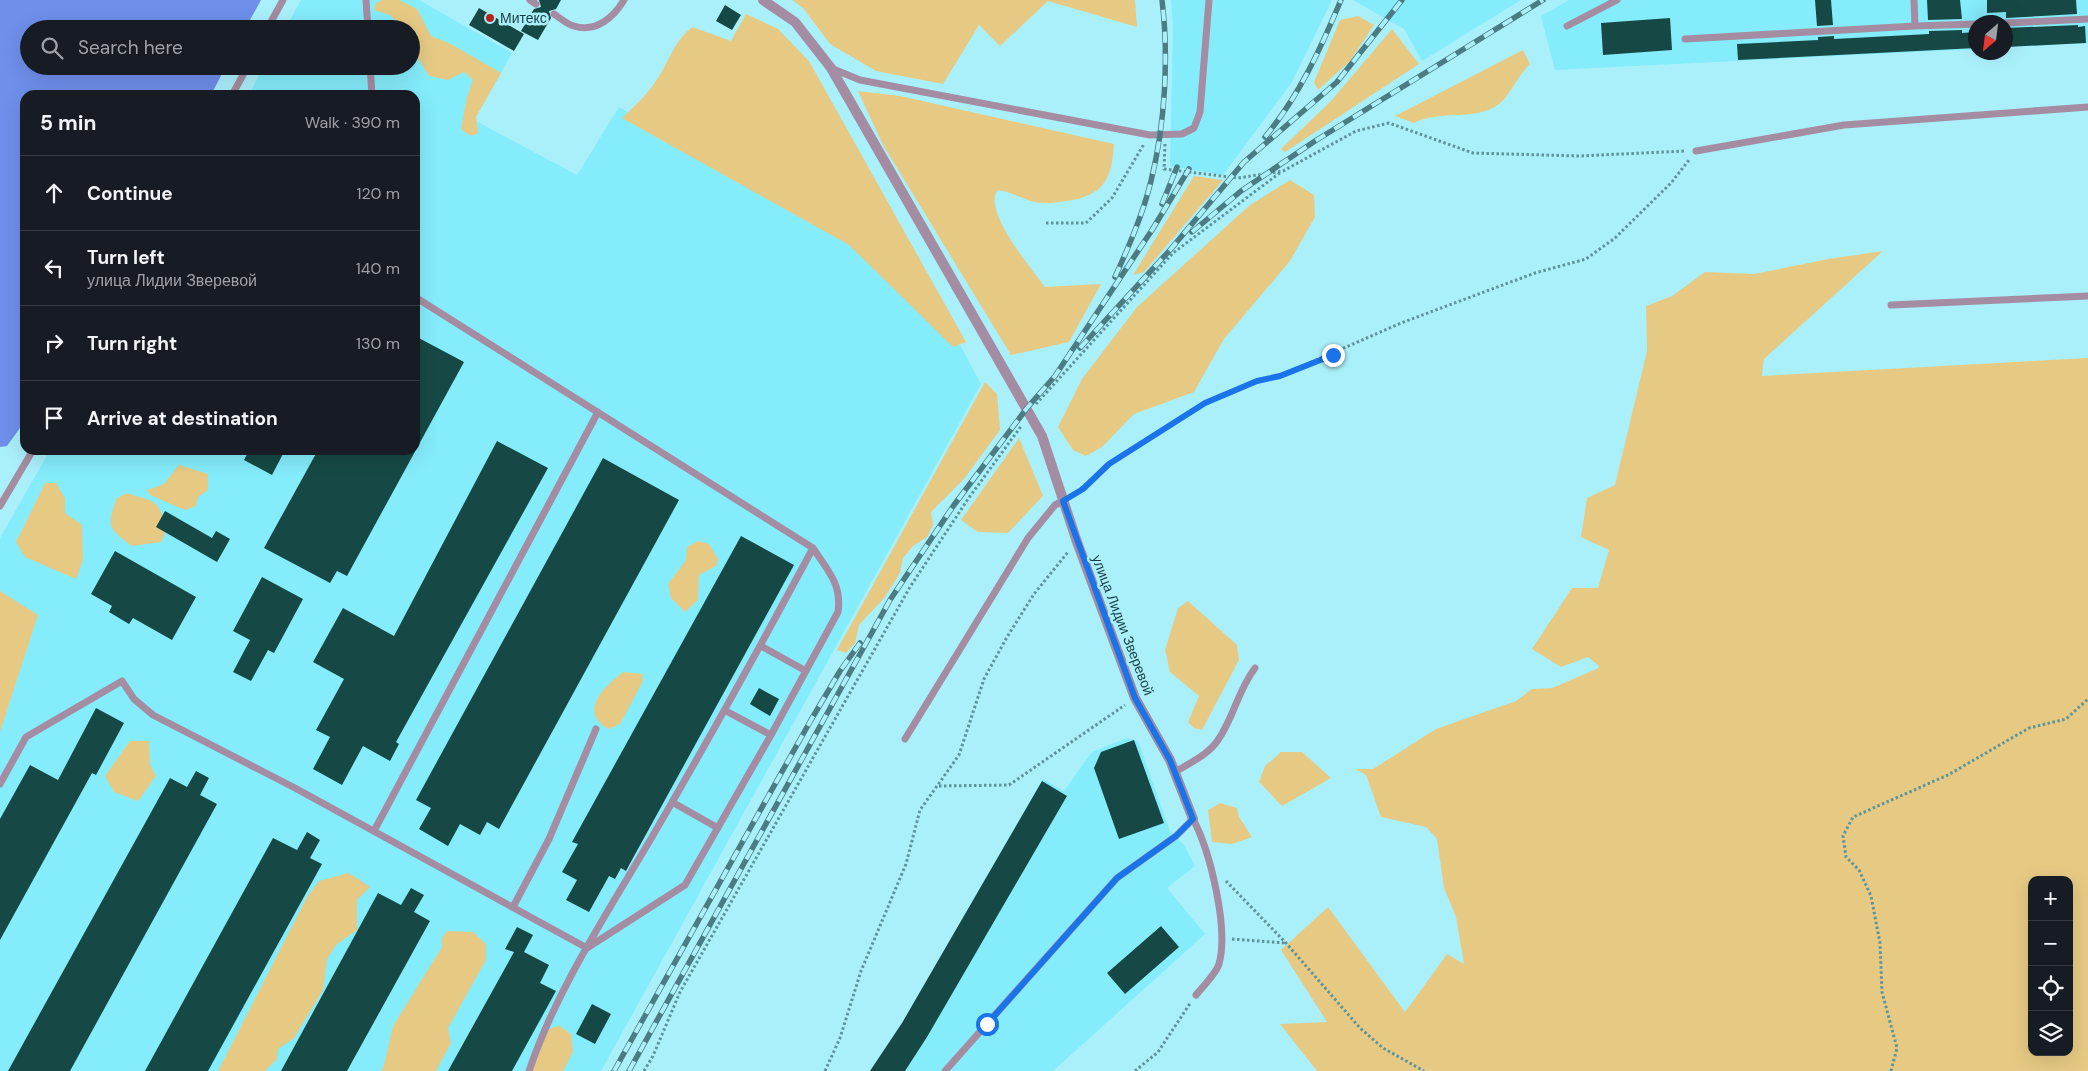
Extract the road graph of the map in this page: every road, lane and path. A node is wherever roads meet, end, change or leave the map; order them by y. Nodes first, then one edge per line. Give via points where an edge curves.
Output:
1 (283, 0) edge
2 (366, 0) edge
3 (624, 0) edge
4 (762, 0) edge
5 (1209, 0) edge
6 (1617, 0) edge
7 (1914, 0) edge
8 (554, 14) dead end
9 (273, 20) edge
10 (367, 20) edge
11 (2088, 20) edge
12 (2013, 23) edge
13 (1968, 24) edge
14 (1567, 26) dead end
15 (1915, 26) junction
16 (1685, 39) dead end
17 (831, 68) junction
18 (243, 75) edge
19 (371, 75) edge
20 (235, 90) edge
21 (372, 90) edge
22 (2088, 108) edge
23 (1150, 135) junction
24 (1165, 136) junction
25 (1696, 151) junction
26 (1283, 171) junction
27 (1046, 223) dead end
28 (2088, 296) edge
29 (420, 300) edge
30 (1891, 306) dead end
31 (598, 412) junction
32 (1030, 413) junction
33 (30, 455) edge
34 (1063, 501) junction
35 (0, 506) edge
36 (1077, 542) junction
37 (813, 548) junction
38 (761, 646) junction
39 (1255, 668) dead end
40 (806, 671) junction
41 (1135, 698) junction
42 (2088, 699) edge
43 (726, 711) junction
44 (596, 729) dead end
45 (771, 736) junction
46 (905, 738) dead end
47 (1175, 772) junction
48 (0, 784) edge
49 (938, 786) junction
50 (672, 802) junction
51 (1193, 819) junction
52 (718, 828) junction
53 (374, 831) junction
54 (1213, 875) junction
55 (513, 908) junction
56 (1222, 938) junction
57 (1286, 943) junction
58 (587, 948) junction
59 (1196, 995) joint
60 (529, 1071) edge
61 (644, 1071) edge
62 (825, 1071) edge
63 (945, 1071) edge
64 (1135, 1071) edge
65 (1424, 1071) edge
66 (1891, 1071) edge

1 - 9 lane
2 - 10 lane
3 - 8 lane via 616,13 598,26 575,26
4 - 17 street, улица Лидии Зверевой via 795,22
5 - 24 lane via 1200,112 1194,128 1182,134
6 - 14 lane
7 - 15 lane
11 - 12 lane
13 - 15 lane
15 - 16 lane
17 - 23 lane via 860,80
17 - 32 street, улица Лидии Зверевой
18 - 20 lane
19 - 21 lane
22 - 25 lane via 1844,125
23 - 24 lane
23 - 27 path via 1112,198 1086,223
24 - 26 path via 1164,169 1238,178
25 - 26 path via 1579,156 1473,153 1389,123 1356,131
25 - 34 path via 1671,183 1615,238 1586,259 1535,273 1401,323 1289,373 1257,381 1205,403 1109,464 1083,489
26 - 32 path via 1173,253
28 - 30 lane
29 - 31 lane
31 - 37 lane
31 - 53 lane
32 - 34 street, улица Лидии Зверевой via 1042,436
32 - 61 path via 910,587 680,992
33 - 35 lane
34 - 36 street, улица Лидии Зверевой
34 - 46 lane via 1049,511 1028,538
36 - 41 street, улица Лидии Зверевой
36 - 49 path via 1034,594 1003,645 984,679 959,754
37 - 38 lane
37 - 40 lane via 837,585 839,599 838,612
38 - 40 lane
38 - 43 lane
39 - 47 lane via 1243,684 1218,741 1202,756
40 - 45 lane
41 - 47 street, улица Лидии Зверевой
41 - 49 path via 1009,785
42 - 66 path via 2066,718 2029,728 1948,775 1853,817 1843,836 1846,857 1859,870 1871,896 1880,943 1882,992 1897,1048
43 - 45 lane
43 - 50 lane
44 - 55 lane via 549,839
45 - 52 lane
47 - 51 street, улица Лидии Зверевой
48 - 53 lane via 26,737 122,681 134,699 153,715
49 - 62 path via 920,810 906,864 861,972 840,1038
50 - 52 lane
50 - 58 lane
51 - 54 lane
51 - 63 lane via 1176,836 1117,878
52 - 58 lane via 685,885
53 - 55 lane
54 - 56 lane
54 - 57 path via 1226,882
55 - 58 lane
56 - 57 path
56 - 59 lane via 1218,965
57 - 65 path via 1360,1028 1383,1048
58 - 60 lane via 540,1037
59 - 64 path via 1158,1052

